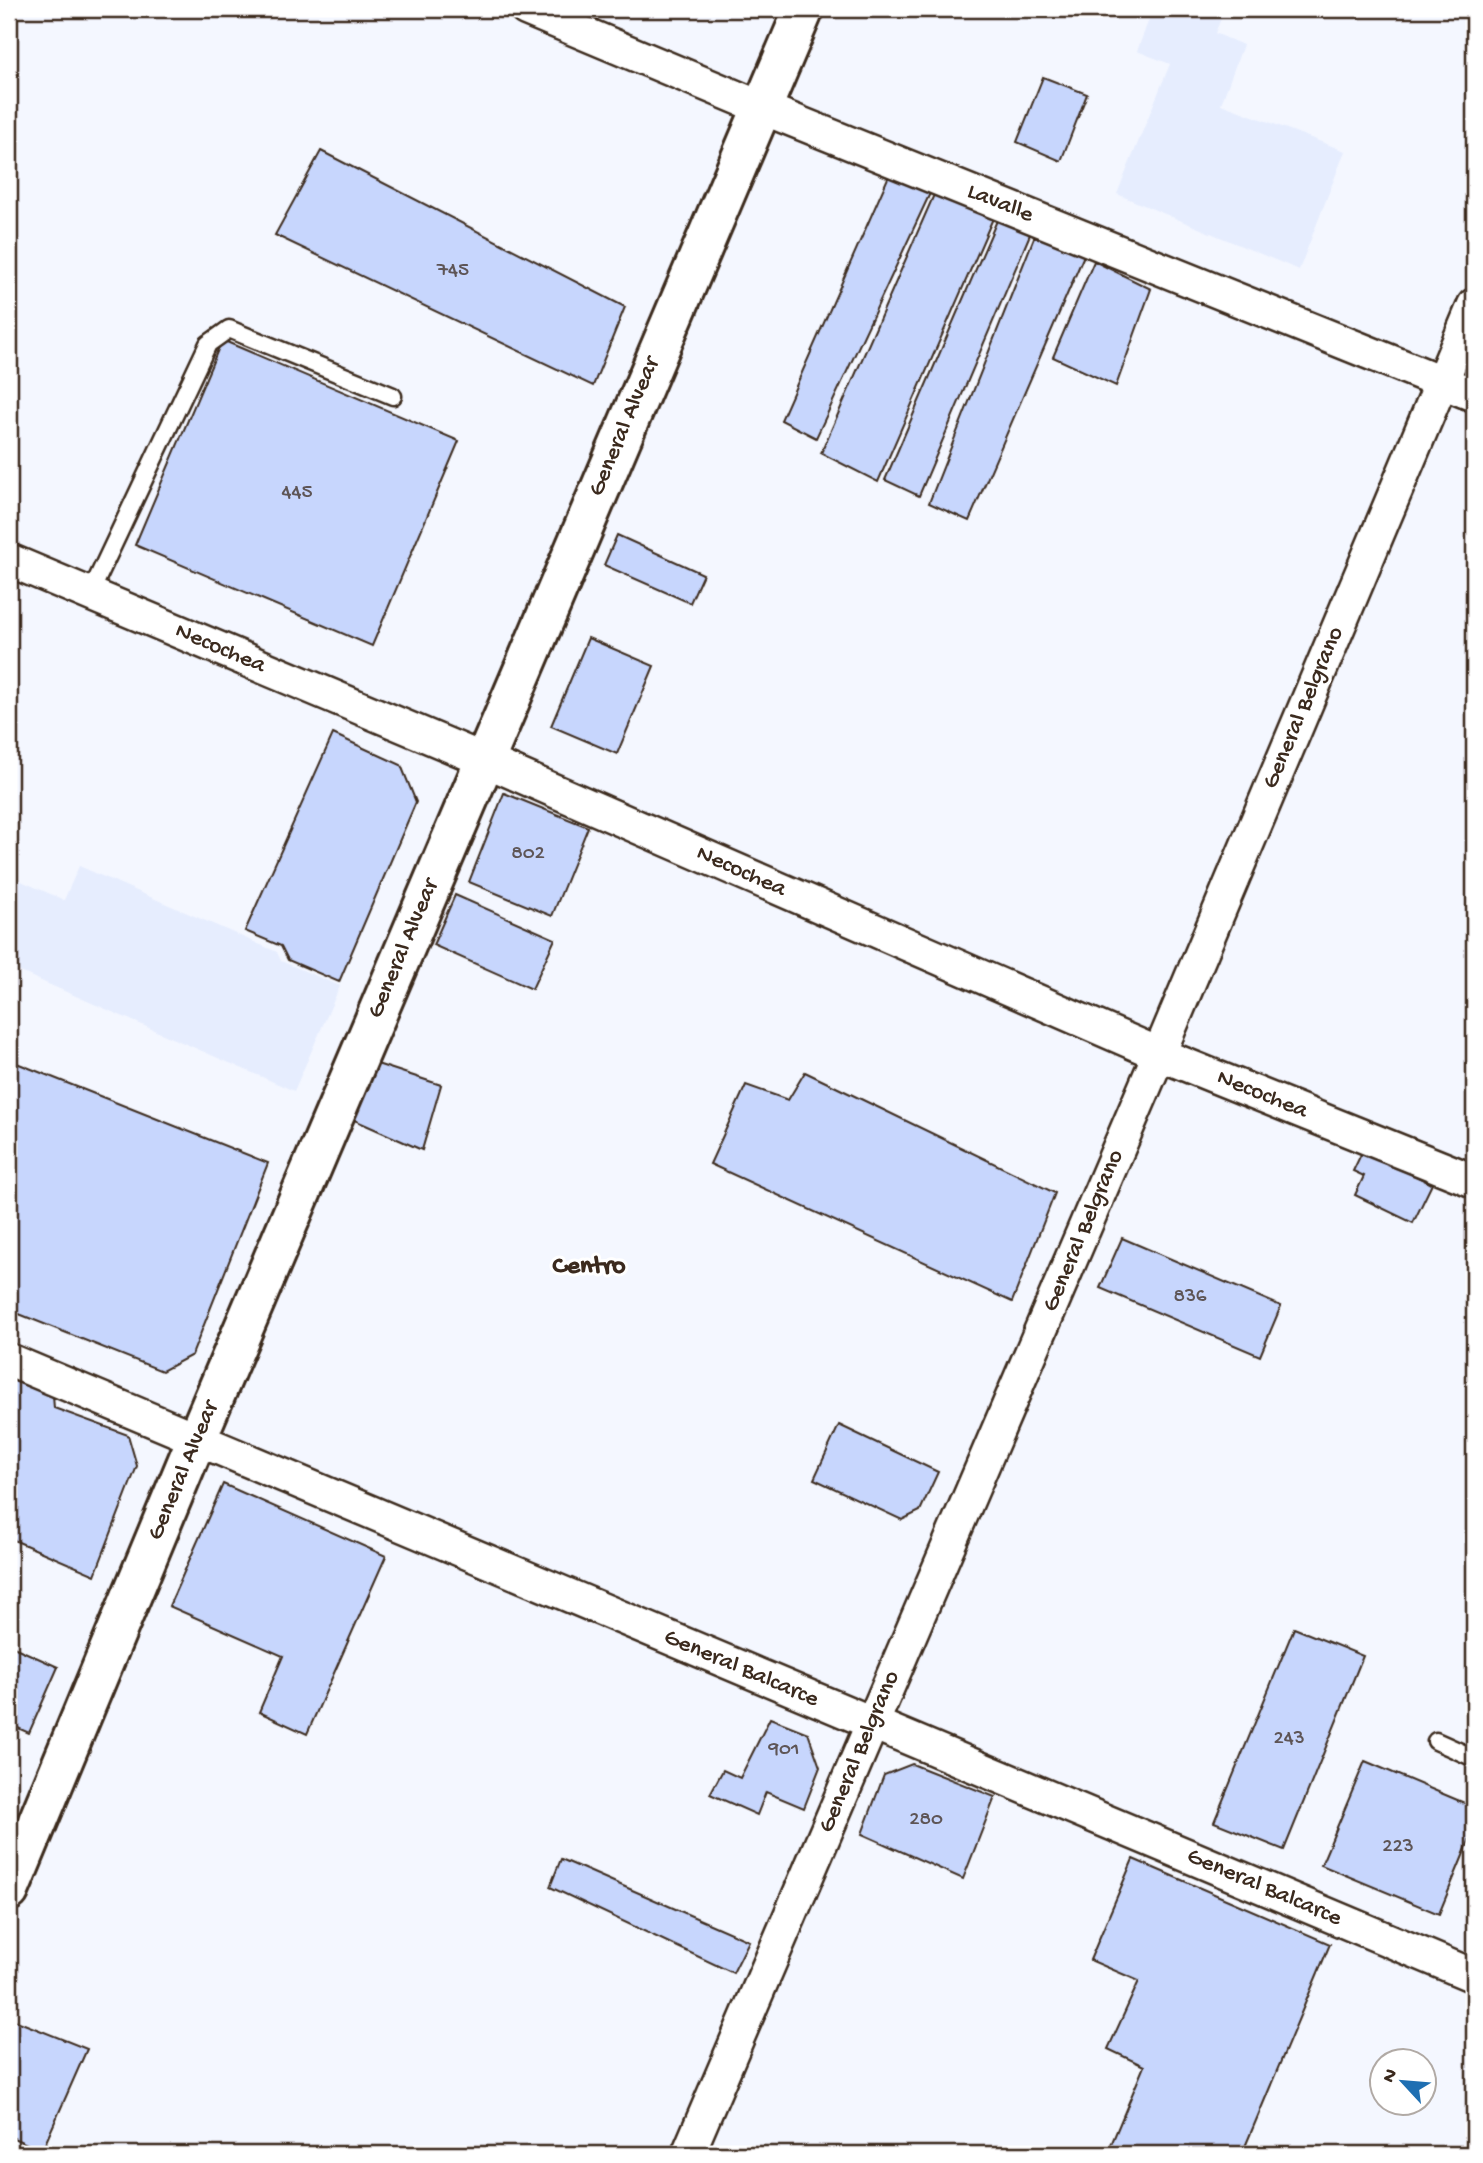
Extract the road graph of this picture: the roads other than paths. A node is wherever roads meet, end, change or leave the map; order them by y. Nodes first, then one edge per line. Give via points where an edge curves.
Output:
1 (526, 9) edge
2 (804, 9) edge
3 (761, 107) junction
4 (1474, 305) edge
5 (1441, 381) junction
6 (393, 396) dead end
7 (1474, 396) edge
8 (9, 560) edge
9 (90, 594) junction
10 (484, 760) junction
11 (1160, 1054) junction
12 (1474, 1181) edge
13 (9, 1360) edge
14 (197, 1438) junction
15 (872, 1725) junction
16 (1436, 1741) dead end
17 (1474, 1758) edge
18 (9, 1891) edge
19 (1474, 1976) edge
20 (688, 2154) edge

1 - 3 street, Lavalle
2 - 3 street, General Alvear
3 - 5 street, Lavalle
3 - 10 street, General Alvear
4 - 5 street, General Belgrano
5 - 7 street, Lavalle
5 - 11 street, General Belgrano
6 - 9 lane via 229,329 218,334 208,344
8 - 9 street, Necochea
9 - 10 street, Necochea
10 - 11 street, Necochea
10 - 14 street, General Alvear
11 - 12 street, Necochea
11 - 15 street, General Belgrano
13 - 14 street, General Balcarce
14 - 15 street, General Balcarce
14 - 18 street, General Alvear
15 - 19 street, General Balcarce
15 - 20 street, General Belgrano
16 - 17 lane

